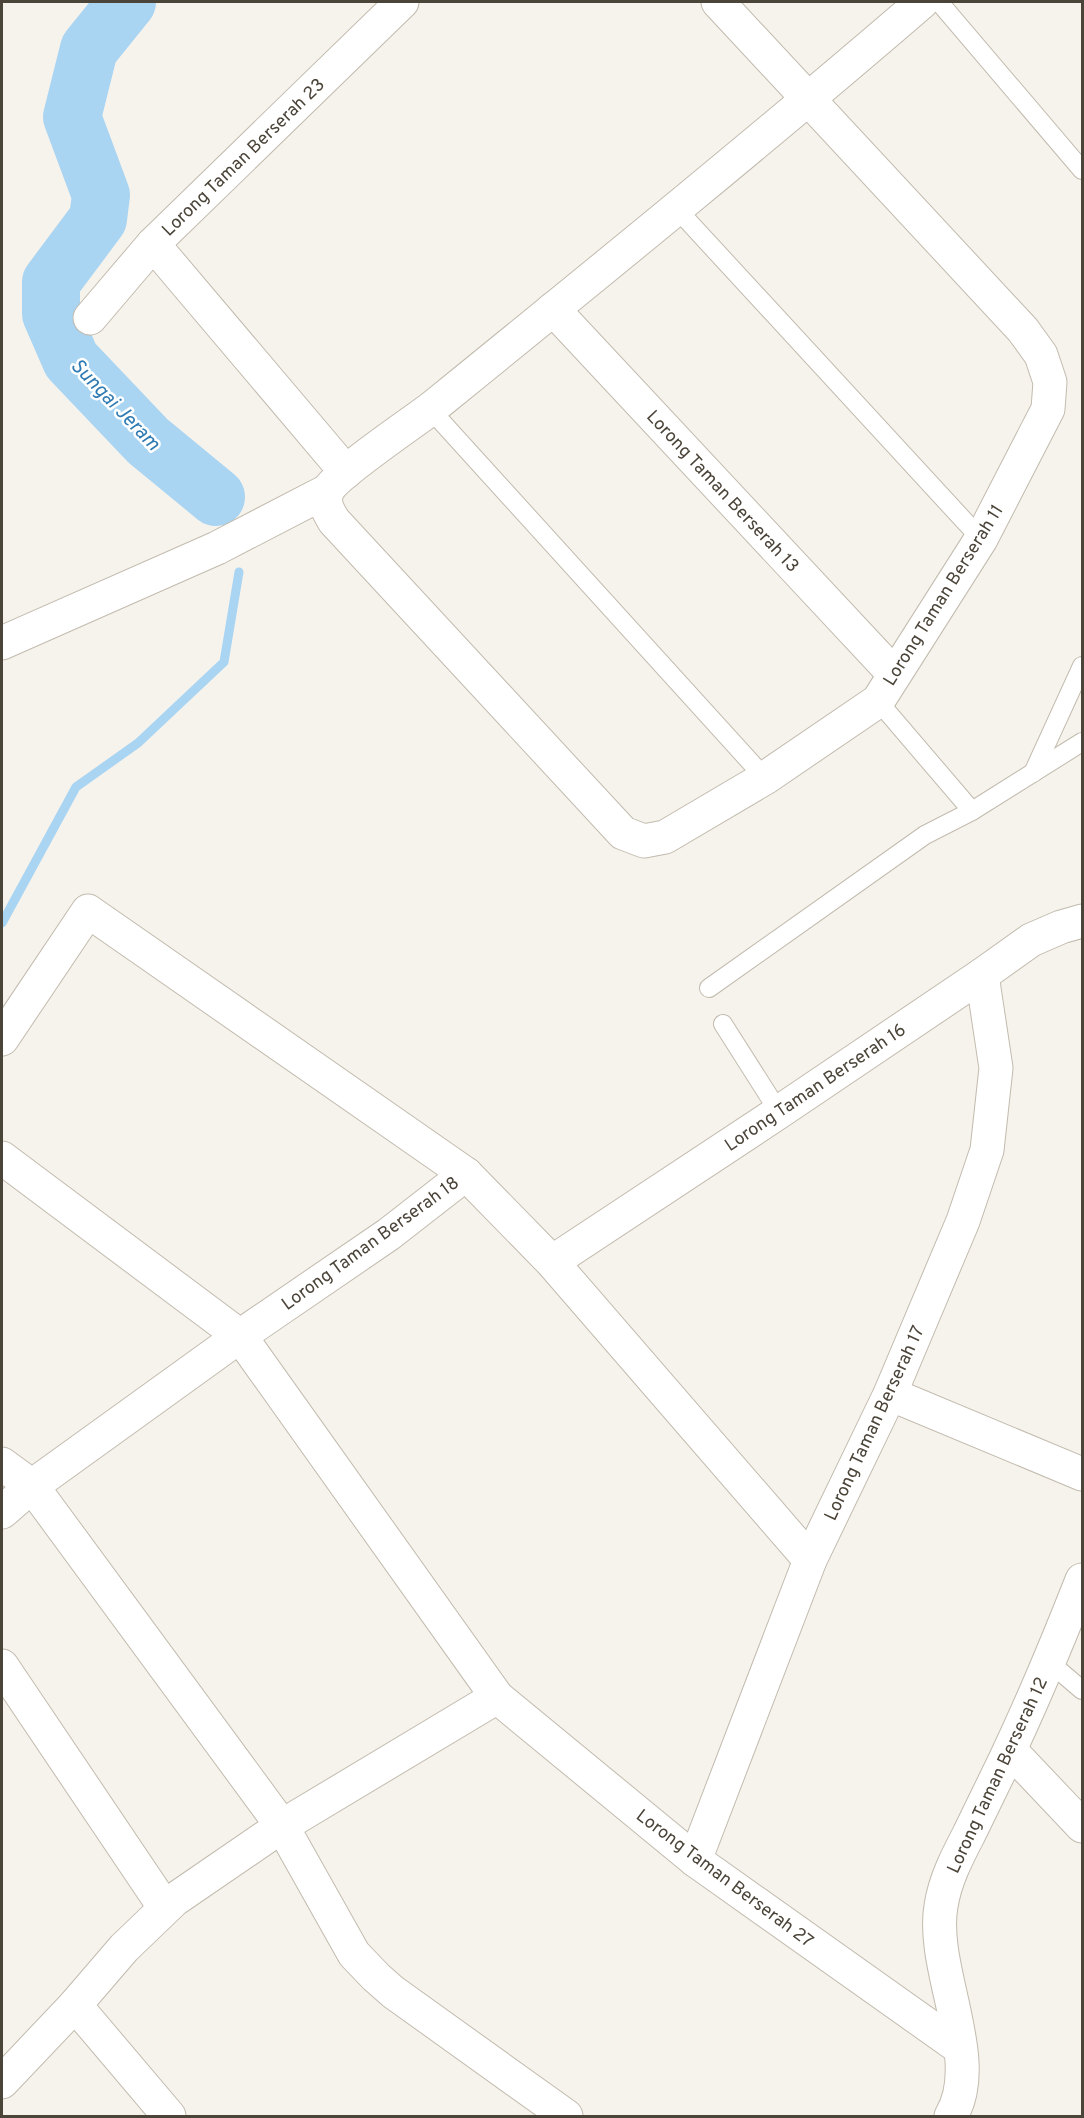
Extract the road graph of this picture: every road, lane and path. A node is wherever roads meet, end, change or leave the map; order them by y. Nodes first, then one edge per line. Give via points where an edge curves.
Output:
1 (402, 2) edge
2 (718, 2) edge
3 (922, 2) edge
4 (939, 2) edge
5 (808, 100) junction
6 (1083, 170) edge
7 (676, 208) junction
8 (153, 244) junction
9 (553, 309) junction
10 (90, 318) dead end
11 (430, 409) junction
12 (337, 482) junction
13 (981, 539) junction
14 (2, 643) edge
15 (1083, 666) edge
16 (886, 687) junction
17 (1083, 742) edge
18 (1033, 773) junction
19 (765, 778) junction
20 (972, 811) junction
21 (1083, 921) edge
22 (982, 975) junction
23 (709, 988) dead end
24 (723, 1024) dead end
25 (2, 1039) edge
26 (779, 1112) junction
27 (2, 1158) edge
28 (466, 1174) junction
29 (552, 1262) junction
30 (240, 1336) junction
31 (890, 1394) junction
32 (2, 1464) edge
33 (1083, 1474) edge
34 (32, 1486) junction
35 (2, 1512) edge
36 (810, 1560) junction
37 (1083, 1580) edge
38 (1049, 1662) junction
39 (2, 1666) edge
40 (1083, 1690) edge
41 (497, 1697) junction
42 (1010, 1750) junction
43 (282, 1826) junction
44 (1083, 1826) edge
45 (695, 1860) junction
46 (165, 1908) junction
47 (75, 2005) junction
48 (960, 2048) junction
49 (2, 2082) edge
50 (169, 2116) edge
51 (566, 2116) edge
52 (951, 2116) edge

1 - 8 street, Lorong Taman Berserah 23
2 - 5 street, Lorong Taman Berserah 11
3 - 5 street
4 - 6 lane
5 - 7 street
5 - 13 street, Lorong Taman Berserah 11 via 1023,330 1041,355 1050,382 1048,409
7 - 9 street
7 - 13 lane
8 - 10 street, Lorong Taman Berserah 23
8 - 12 street
9 - 11 street
9 - 16 street, Lorong Taman Berserah 13
11 - 12 street
11 - 19 lane
12 - 14 street via 229,543
12 - 19 street, Lorong Taman Berserah 11 via 325,507 334,521 623,833 644,841 665,837
13 - 16 street, Lorong Taman Berserah 11
15 - 18 lane
16 - 19 street, Lorong Taman Berserah 11
16 - 20 lane
17 - 18 lane
18 - 20 lane
20 - 23 lane via 925,835
21 - 22 street, Lorong Taman Berserah 16 via 1031,940
22 - 26 street, Lorong Taman Berserah 16
22 - 31 street, Lorong Taman Berserah 17 via 996,1068 987,1150 963,1221
24 - 26 lane
25 - 28 street via 88,911
26 - 29 street, Lorong Taman Berserah 16
27 - 30 street, Lorong Taman Berserah 27
28 - 29 street, Lorong Taman Berserah 18
28 - 30 street, Lorong Taman Berserah 18 via 389,1234
29 - 36 street, Lorong Taman Berserah 18
30 - 34 street, Lorong Taman Berserah 18
30 - 41 street, Lorong Taman Berserah 27
31 - 33 street
31 - 36 street, Lorong Taman Berserah 17
32 - 34 street
34 - 35 street, Lorong Taman Berserah 18
34 - 43 street
36 - 45 street, Lorong Taman Berserah 17
37 - 38 street, Lorong Taman Berserah 12
38 - 40 lane
38 - 42 street, Lorong Taman Berserah 12
39 - 46 street
41 - 43 street
41 - 45 street, Lorong Taman Berserah 27
42 - 44 street
42 - 48 street, Lorong Taman Berserah 12 via 951,1869 940,1907 941,1947
43 - 46 street
43 - 51 street via 354,1953 375,1977
45 - 48 street, Lorong Taman Berserah 27
46 - 47 street
47 - 49 street
47 - 50 street
48 - 52 street, Lorong Taman Berserah 12 via 962,2081

